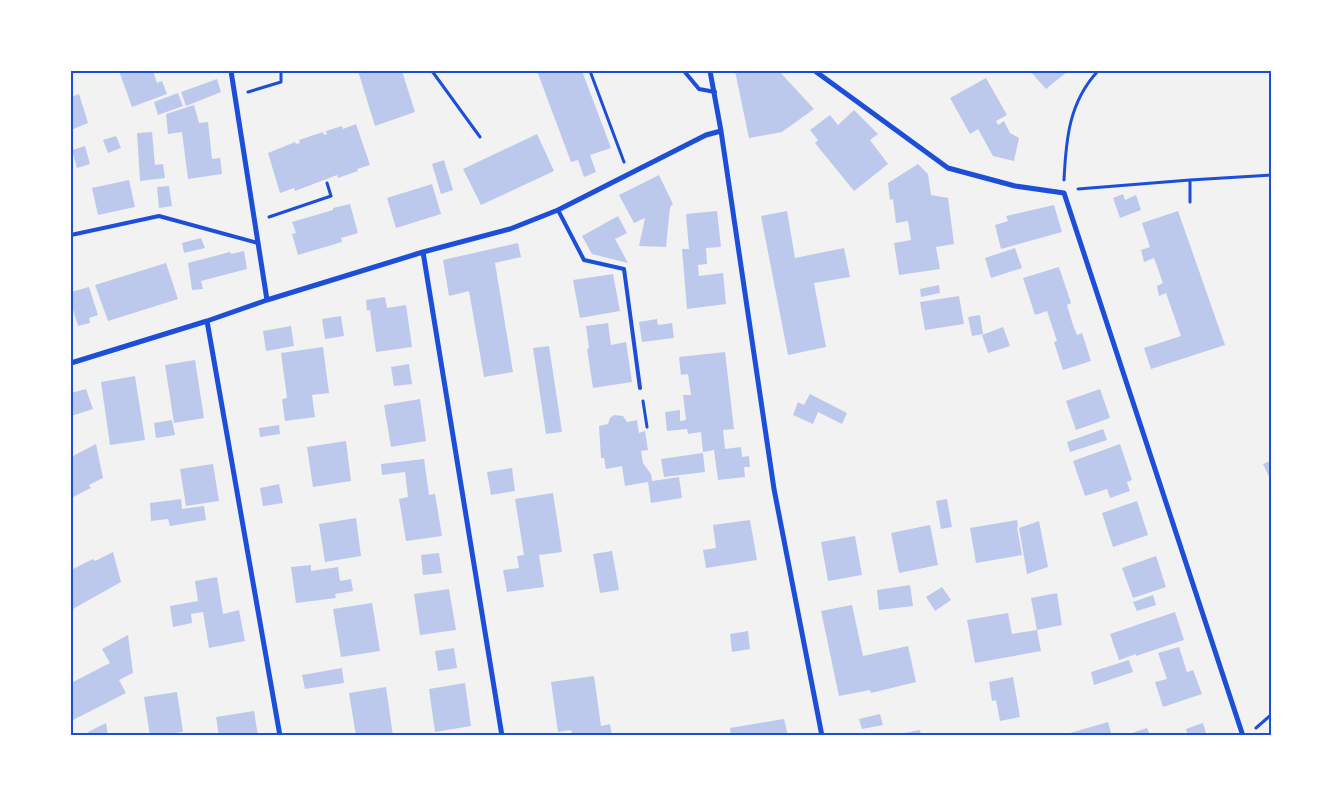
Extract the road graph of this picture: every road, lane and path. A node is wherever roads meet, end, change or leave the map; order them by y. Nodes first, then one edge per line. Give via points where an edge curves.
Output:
1 (231, 71) edge
2 (281, 71) edge
3 (432, 71) edge
4 (590, 71) edge
5 (684, 71) edge
6 (710, 71) edge
7 (815, 71) edge
8 (1098, 71) edge
9 (250, 91) dead end
10 (714, 92) junction
11 (721, 131) junction
12 (480, 137) dead end
13 (628, 174) junction
14 (1272, 175) edge
15 (1190, 180) junction
16 (327, 183) dead end
17 (1064, 194) junction
18 (1190, 202) dead end
19 (558, 210) junction
20 (256, 221) junction
21 (71, 235) edge
22 (258, 242) junction
23 (424, 252) junction
24 (267, 300) junction
25 (208, 321) junction
26 (71, 363) edge
27 (640, 388) joint
28 (647, 427) dead end
29 (1272, 714) edge
30 (1254, 730) dead end
31 (280, 736) edge
32 (502, 736) edge
33 (822, 736) edge
34 (1243, 736) edge

1 - 20 street
2 - 9 path via 280,82
3 - 12 path
4 - 13 path
5 - 10 lane via 699,89
6 - 10 street
7 - 17 street via 948,168 1016,186
8 - 17 path via 1079,99 1070,121
10 - 11 street
11 - 13 street via 706,135
11 - 33 street via 774,489
13 - 19 street
14 - 15 path
15 - 17 path via 1075,190
15 - 18 path
16 - 20 path via 331,196
17 - 34 street
19 - 23 street via 510,229
19 - 27 lane via 584,260 624,269
20 - 22 street
21 - 22 lane via 159,216
22 - 24 street
23 - 24 street
23 - 32 street
24 - 25 street
25 - 26 street
25 - 31 street
27 - 28 path
29 - 30 path

